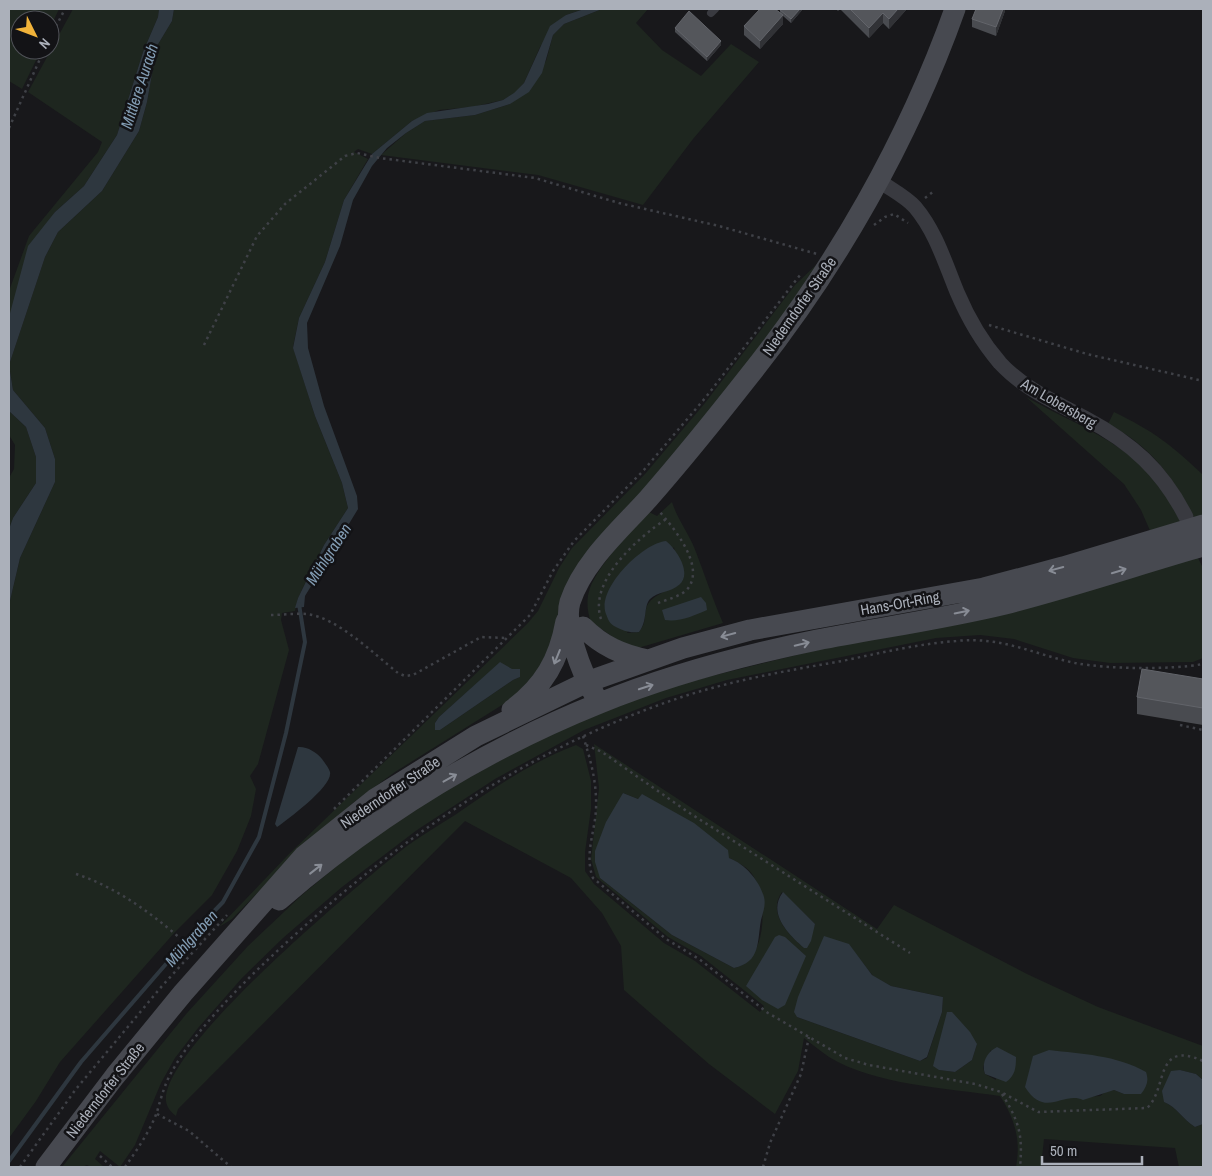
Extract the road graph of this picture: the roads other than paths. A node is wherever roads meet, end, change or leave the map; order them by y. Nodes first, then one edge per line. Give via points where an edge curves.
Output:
1 (955, 9) edge
2 (878, 180) junction
3 (1195, 521) edge
4 (1203, 546) edge
5 (588, 568) junction
6 (568, 610) junction
7 (592, 623) junction
8 (648, 660) junction
9 (592, 680) junction
10 (600, 703) junction
11 (476, 736) junction
12 (225, 945) junction
13 (46, 1167) edge

1 - 2 main road, Niederndorfer Straße via 922,89
2 - 3 street, Am Lobersberg via 913,206 925,220 981,340 1020,382 1119,438 1142,455
2 - 5 main road, Niederndorfer Straße via 816,285 752,374
3 -> 8 main road, Hans-Ort-Ring via 1063,567 984,588 750,630
10 -> 4 main road, Hans-Ort-Ring via 734,660 1004,604
5 - 6 main road, Niederndorfer Straße via 576,586
5 - 7 main road, Niederndorfer Straße via 581,595
6 - 9 main road, Niederndorfer Straße via 571,631
6 -> 11 main road via 560,650 544,680
7 - 8 main road via 603,644
7 - 9 main road, Niederndorfer Straße
8 - 9 main road, Hans-Ort-Ring
9 - 10 main road, Niederndorfer Straße
9 - 11 main road, Niederndorfer Straße
12 -> 10 main road, Niederndorfer Straße via 293,887 383,819 469,768 556,722
11 - 12 main road, Niederndorfer Straße via 375,799 324,838 298,862
12 - 13 main road, Niederndorfer Straße via 115,1076

